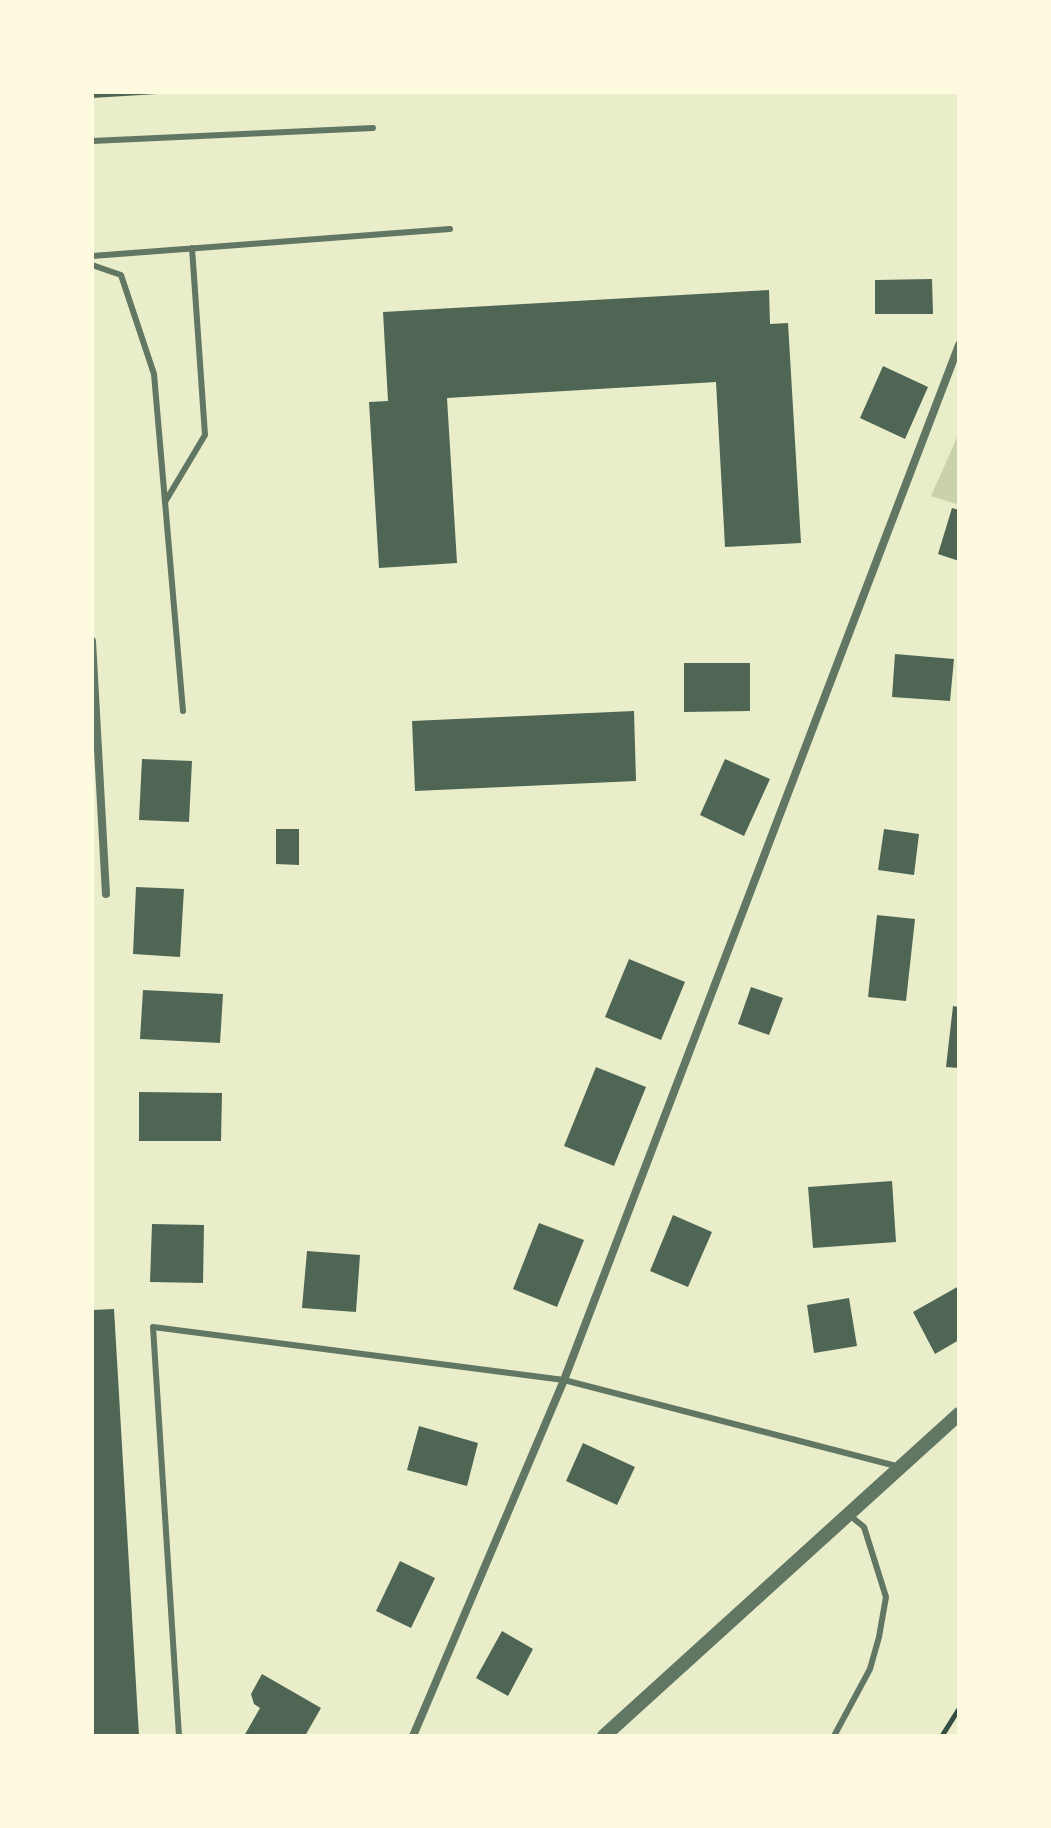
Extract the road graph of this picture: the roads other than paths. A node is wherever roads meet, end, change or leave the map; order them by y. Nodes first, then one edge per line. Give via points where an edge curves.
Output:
1 (373, 128) dead end
2 (92, 141) edge
3 (450, 229) dead end
4 (192, 248) junction
5 (92, 256) edge
6 (92, 265) edge
7 (959, 345) edge
8 (165, 502) junction
9 (92, 641) edge
10 (183, 711) dead end
11 (106, 894) dead end
12 (564, 1380) junction
13 (959, 1414) edge
14 (900, 1467) junction
15 (848, 1514) junction
16 (179, 1736) edge
17 (413, 1736) edge
18 (604, 1736) edge
19 (834, 1736) edge

1 - 2 lane
3 - 4 lane
4 - 5 lane
4 - 8 lane via 205,435
6 - 8 lane via 121,275 154,374
7 - 12 street
8 - 10 lane
9 - 11 street
12 - 14 lane
12 - 16 lane via 153,1327
12 - 17 street
13 - 14 street
14 - 15 street
15 - 18 street
15 - 19 lane via 864,1527 886,1597 870,1669

